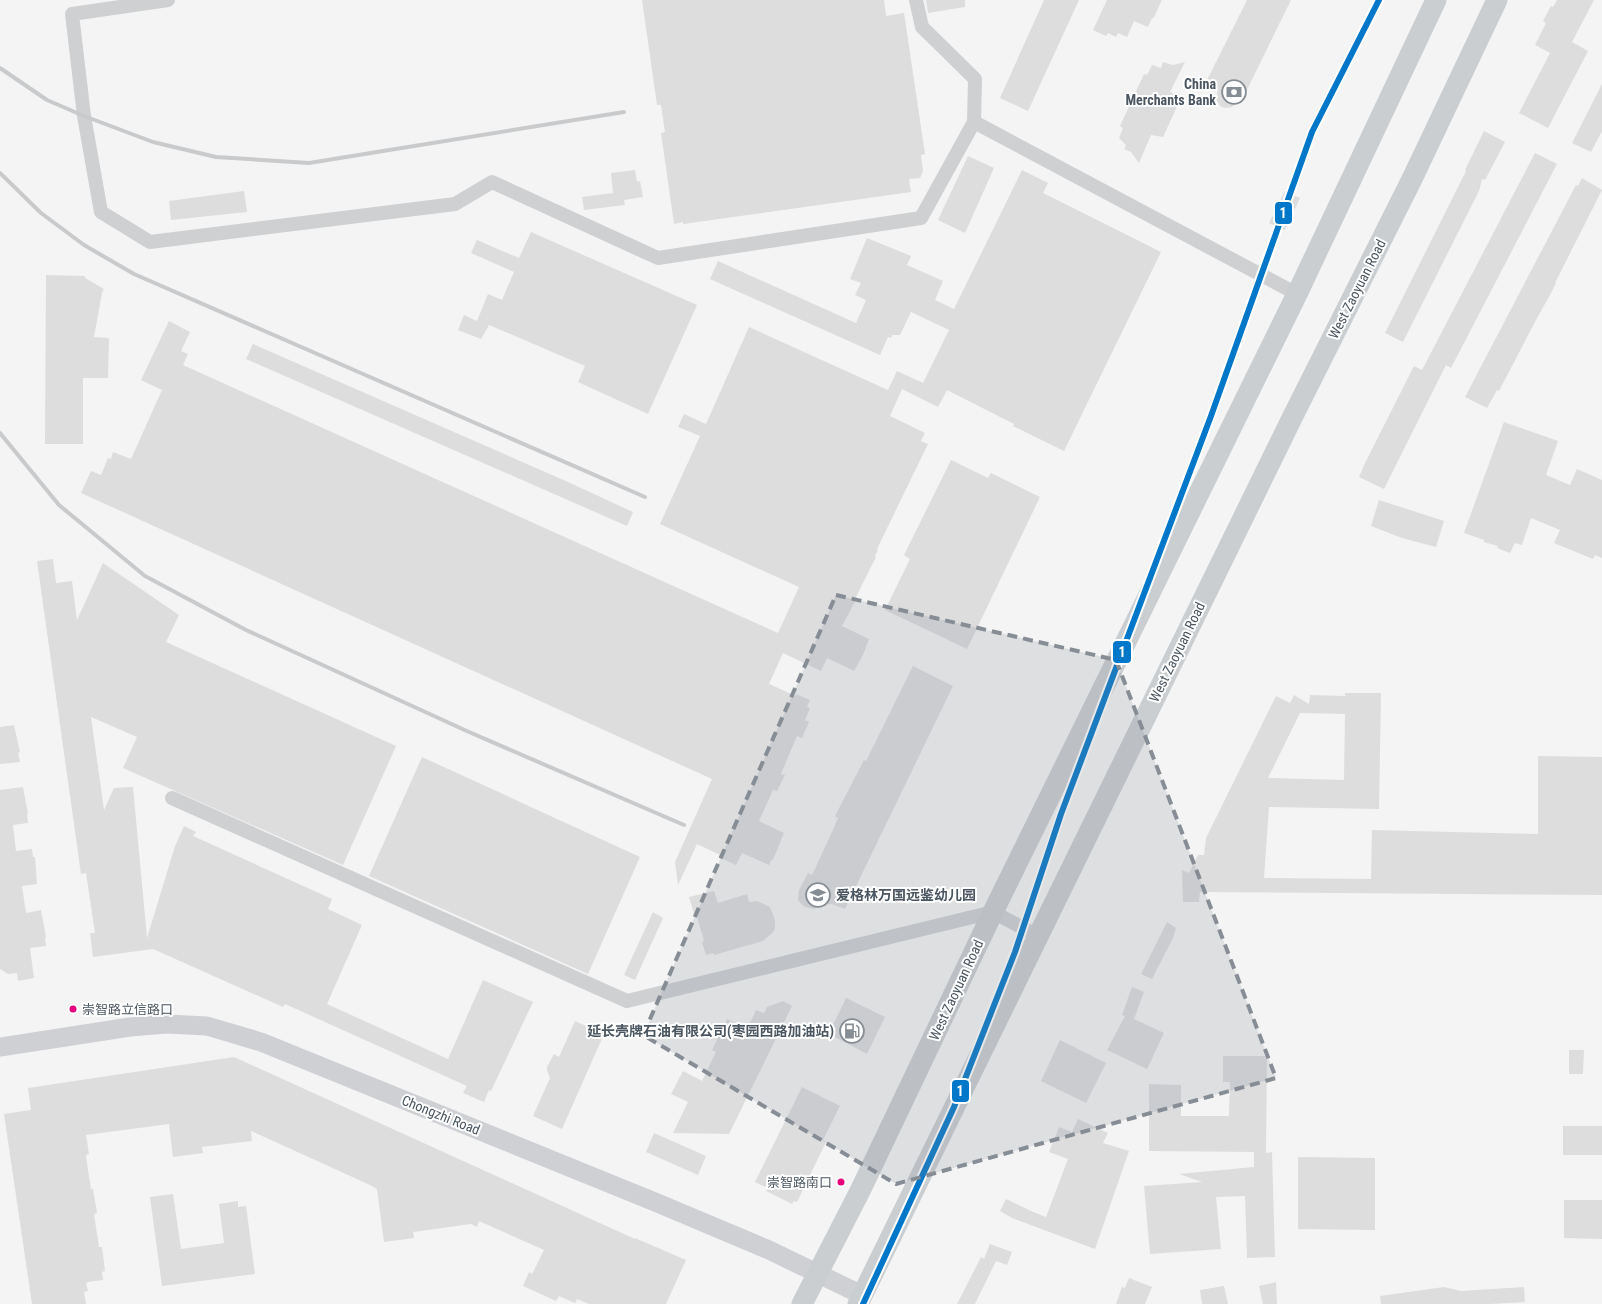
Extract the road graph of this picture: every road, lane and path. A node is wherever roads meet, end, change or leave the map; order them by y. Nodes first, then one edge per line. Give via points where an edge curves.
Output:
1 (168, 0) edge
2 (916, 0) edge
3 (1436, 0) edge
4 (1497, 0) edge
5 (974, 122) junction
6 (1297, 294) junction
7 (172, 798) dead end
8 (993, 912) junction
9 (1038, 936) junction
10 (0, 1047) edge
11 (818, 1273) junction
12 (860, 1300) edge
13 (802, 1304) edge

1 - 5 street via 72,14 84,116 101,212 150,242 455,204 492,182 658,258 921,218
2 - 5 street via 922,27 976,79
3 - 6 main road, West Zaoyuan Road
4 - 9 main road, West Zaoyuan Road
5 - 6 street
6 - 8 main road, West Zaoyuan Road
7 - 8 street via 627,1001
8 - 9 street
8 - 11 main road, West Zaoyuan Road
9 - 12 main road, West Zaoyuan Road
10 - 11 street, Chongzhi Road via 130,1027 167,1024 207,1026 261,1042 655,1202
11 - 12 street, Chongzhi Road
11 - 13 main road, West Zaoyuan Road

